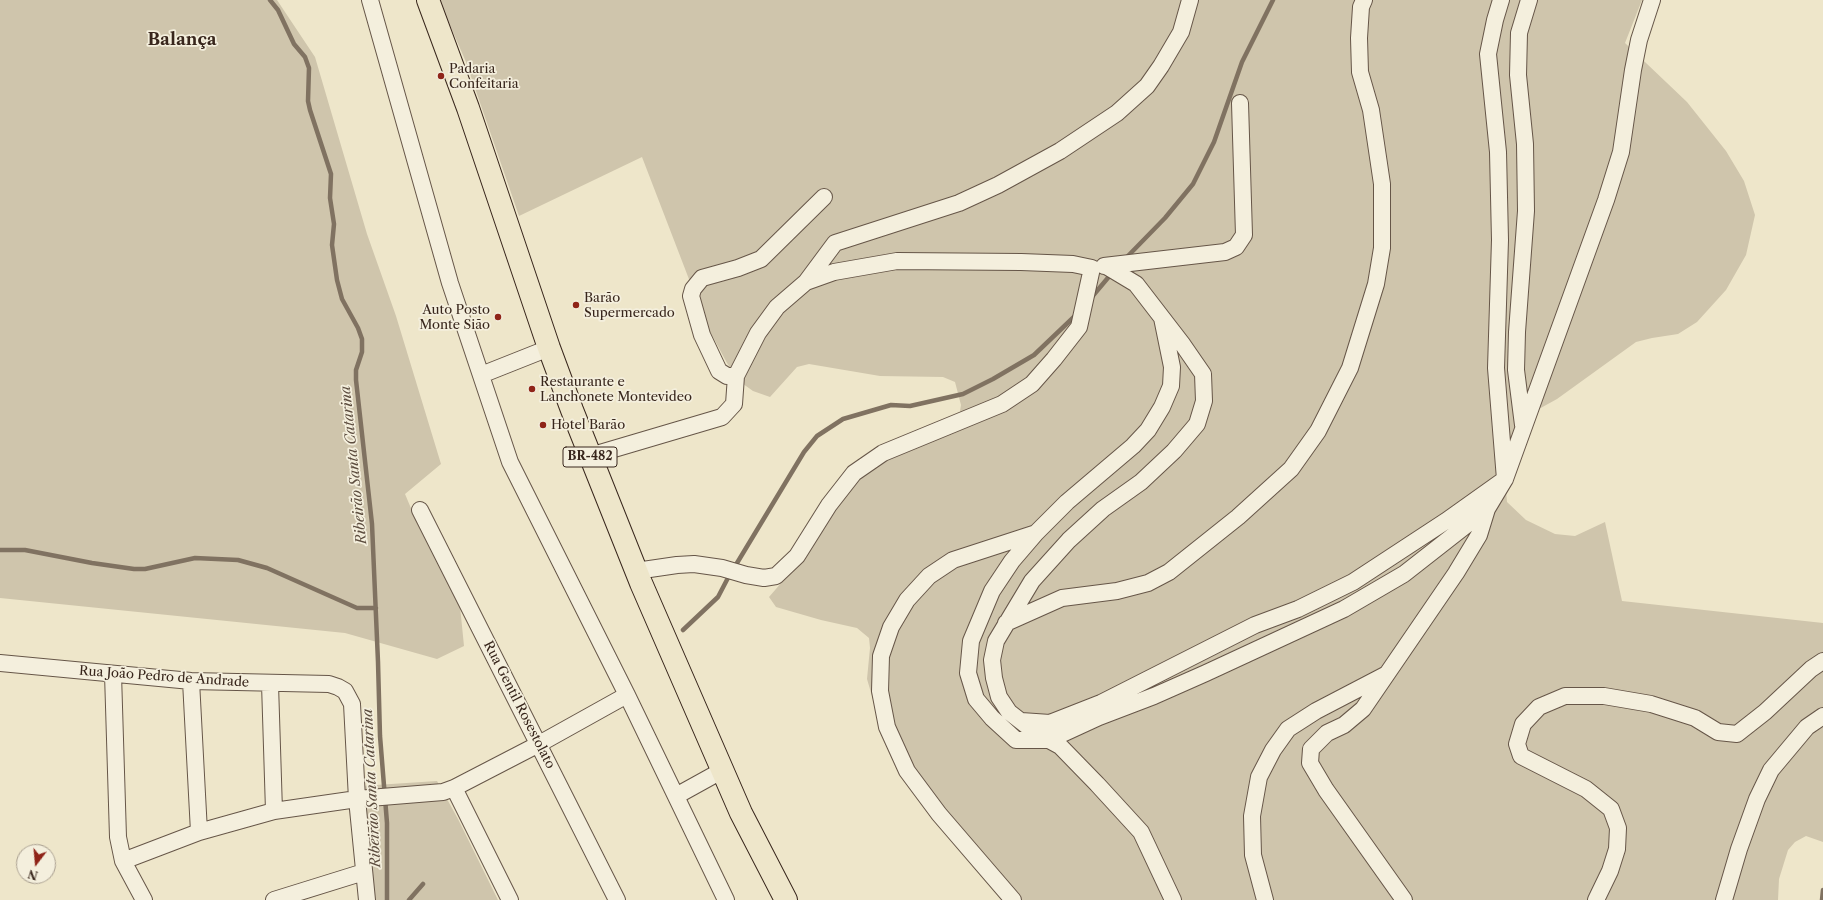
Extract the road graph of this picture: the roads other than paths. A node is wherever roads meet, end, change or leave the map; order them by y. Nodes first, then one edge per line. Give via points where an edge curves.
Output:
1 (370, 0) edge
2 (428, 0) edge
3 (1190, 0) edge
4 (1364, 0) edge
5 (1501, 0) edge
6 (1528, 0) edge
7 (1652, 0) edge
8 (1240, 103) dead end
9 (824, 197) dead end
10 (1099, 267) junction
11 (806, 282) junction
12 (1162, 318) junction
13 (549, 348) junction
14 (481, 375) junction
15 (736, 376) junction
16 (1523, 428) junction
17 (590, 456) junction
18 (1505, 479) junction
19 (1487, 509) junction
20 (420, 510) dead end
21 (1036, 533) junction
22 (636, 571) junction
23 (1006, 623) junction
24 (1823, 661) edge
25 (0, 663) edge
26 (113, 674) junction
27 (1386, 674) junction
28 (191, 681) junction
29 (270, 684) junction
30 (627, 695) junction
31 (1823, 716) edge
32 (1021, 721) junction
33 (1049, 740) junction
34 (539, 744) junction
35 (722, 770) junction
36 (454, 788) junction
37 (676, 796) junction
38 (357, 799) junction
39 (274, 811) junction
40 (199, 832) junction
41 (123, 861) junction
42 (364, 872) junction
43 (144, 900) edge
44 (274, 900) edge
45 (367, 900) edge
46 (510, 900) edge
47 (617, 900) edge
48 (726, 900) edge
49 (786, 900) edge
50 (1013, 900) edge
51 (1173, 900) edge
52 (1265, 900) edge
53 (1404, 900) edge
54 (1596, 900) edge
55 (1724, 900) edge

1 - 14 street via 450,283
2 - 13 highway, BR-482 via 468,108
3 - 11 street via 1181,32 1161,66 1147,86 1117,113 1060,151 959,203 835,243
4 - 23 street via 1361,7 1359,38 1360,72 1371,110 1382,184 1382,248 1376,284 1350,368 1318,431 1291,468 1238,518 1169,572 1148,583 1117,591 1062,598
5 - 18 street via 1488,54 1498,152 1500,240 1496,368
6 - 16 street via 1519,33 1518,75 1525,144 1526,211 1516,370
7 - 16 street via 1632,70 1621,152
8 - 10 street via 1244,235 1236,247 1225,252
9 - 15 street via 761,259 702,278 693,289 691,296 702,334 719,371 727,376
10 - 11 street via 1021,262 897,261 834,272
10 - 12 street via 1136,284
10 - 22 street via 1079,327 1032,384 1002,404 883,453 854,473 829,505 796,556 776,576 764,578 694,564
11 - 15 street via 773,312 758,333
12 - 21 street via 1172,367 1172,386 1162,407 1148,430 1133,446 1067,502
12 - 23 street via 1203,374 1204,401 1197,424 1142,482 1103,509 1069,540 1032,581
13 - 14 street
13 - 17 highway, BR-482
14 - 30 street via 510,462
15 - 17 street via 734,404 722,417
16 - 18 street
17 - 22 highway, BR-482
18 - 19 street
18 - 32 street via 1446,522 1353,582 1298,609 1255,625 1101,703 1050,723
19 - 27 street via 1479,535 1456,573
19 - 33 street via 1404,574 1344,609 1206,673 1099,716
20 - 34 street, Rua Gentil Rosestolato
21 - 33 street via 1012,561 992,591 971,641 968,673 976,699 1016,740
21 - 50 street via 953,560 929,576 907,600 891,626 881,656 880,691 887,727 908,771 939,814
22 - 35 highway, BR-482
23 - 32 street via 996,642 992,660 994,678 999,697 1009,712
24 - 54 street via 1737,734 1718,732 1695,718 1651,704 1604,696 1564,696 1539,707 1523,724 1517,744 1521,756 1586,789 1611,809 1618,828 1617,849
25 - 26 street, Rua João Pedro de Andrade
26 - 28 street, Rua João Pedro de Andrade
26 - 41 street via 116,801 118,837
27 - 52 street via 1288,729 1273,750 1259,777 1252,816 1253,855
27 - 53 street via 1363,709 1344,725 1327,733 1311,749 1310,763 1326,790
28 - 29 street, Rua João Pedro de Andrade
28 - 40 street
29 - 38 street, Rua João Pedro de Andrade via 329,684 346,691 352,704
29 - 39 street
30 - 34 street
30 - 37 street
31 - 55 street via 1807,727 1771,770 1756,799
32 - 33 street
33 - 51 street via 1060,746 1141,832
34 - 36 street
34 - 47 street, Rua Gentil Rosestolato
35 - 37 street
35 - 49 highway, BR-482 via 744,820
36 - 38 street via 442,792
36 - 46 street
37 - 48 street
38 - 39 street
38 - 42 street
39 - 40 street
40 - 41 street
41 - 43 street
42 - 44 street
42 - 45 street

